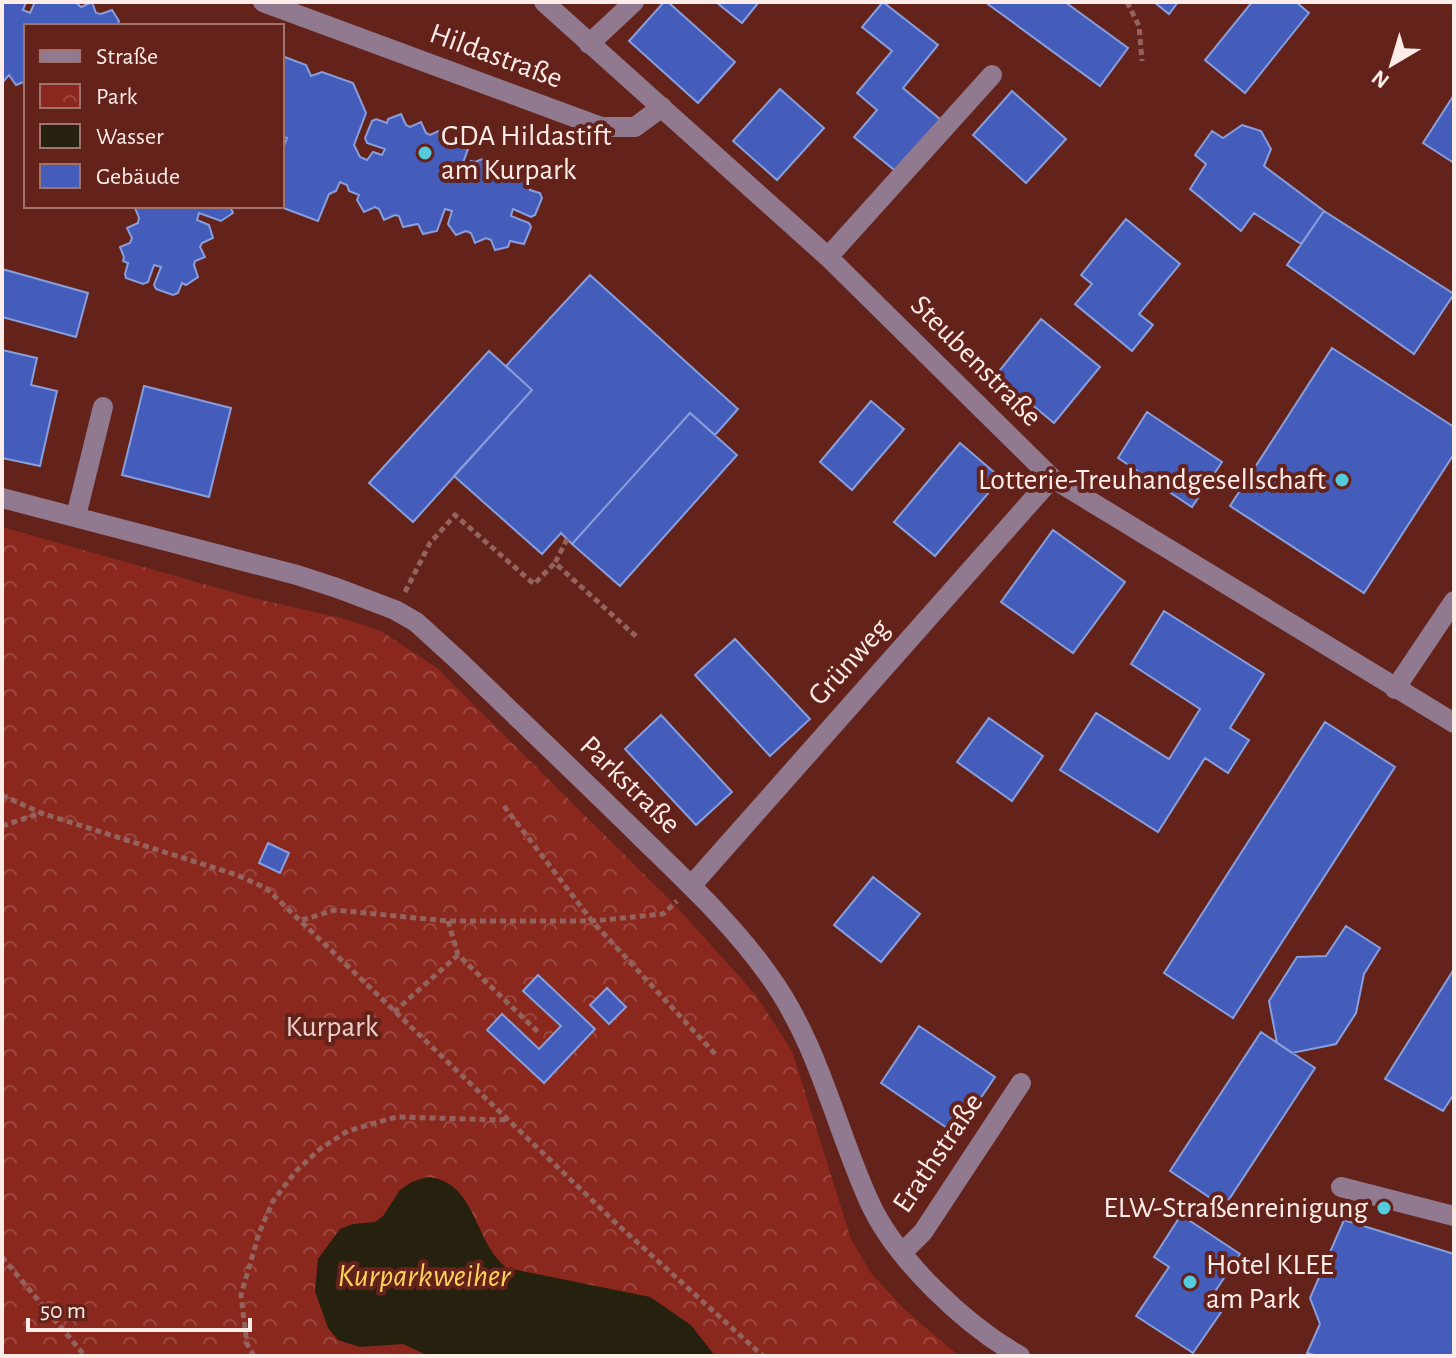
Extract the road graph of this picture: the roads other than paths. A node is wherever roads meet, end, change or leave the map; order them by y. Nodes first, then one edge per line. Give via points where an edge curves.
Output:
1 (263, 2) edge
2 (544, 2) edge
3 (634, 2) edge
4 (589, 44) junction
5 (992, 75) dead end
6 (662, 107) junction
7 (828, 257) junction
8 (103, 407) dead end
9 (1052, 478) junction
10 (2, 498) edge
11 (76, 516) junction
12 (1454, 601) edge
13 (1395, 689) junction
14 (1454, 723) edge
15 (691, 886) junction
16 (1021, 1083) dead end
17 (1341, 1187) dead end
18 (1454, 1216) edge
19 (902, 1253) junction
20 (1020, 1356) edge

1 - 6 street, Hildastraße via 601,127 635,127
2 - 4 street, Steubenstraße
3 - 4 street
4 - 6 street, Steubenstraße
5 - 7 street
6 - 7 street, Steubenstraße
7 - 9 street, Steubenstraße
8 - 11 street
9 - 13 street, Steubenstraße
9 - 15 street, Grünweg
10 - 11 street, Parkstraße
11 - 15 street, Parkstraße via 297,575 416,622
12 - 13 street
13 - 14 street, Steubenstraße
15 - 19 street, Parkstraße via 732,926 794,1017 870,1204
16 - 19 street, Erathstraße via 923,1232
17 - 18 street
19 - 20 street, Parkstraße via 957,1310

